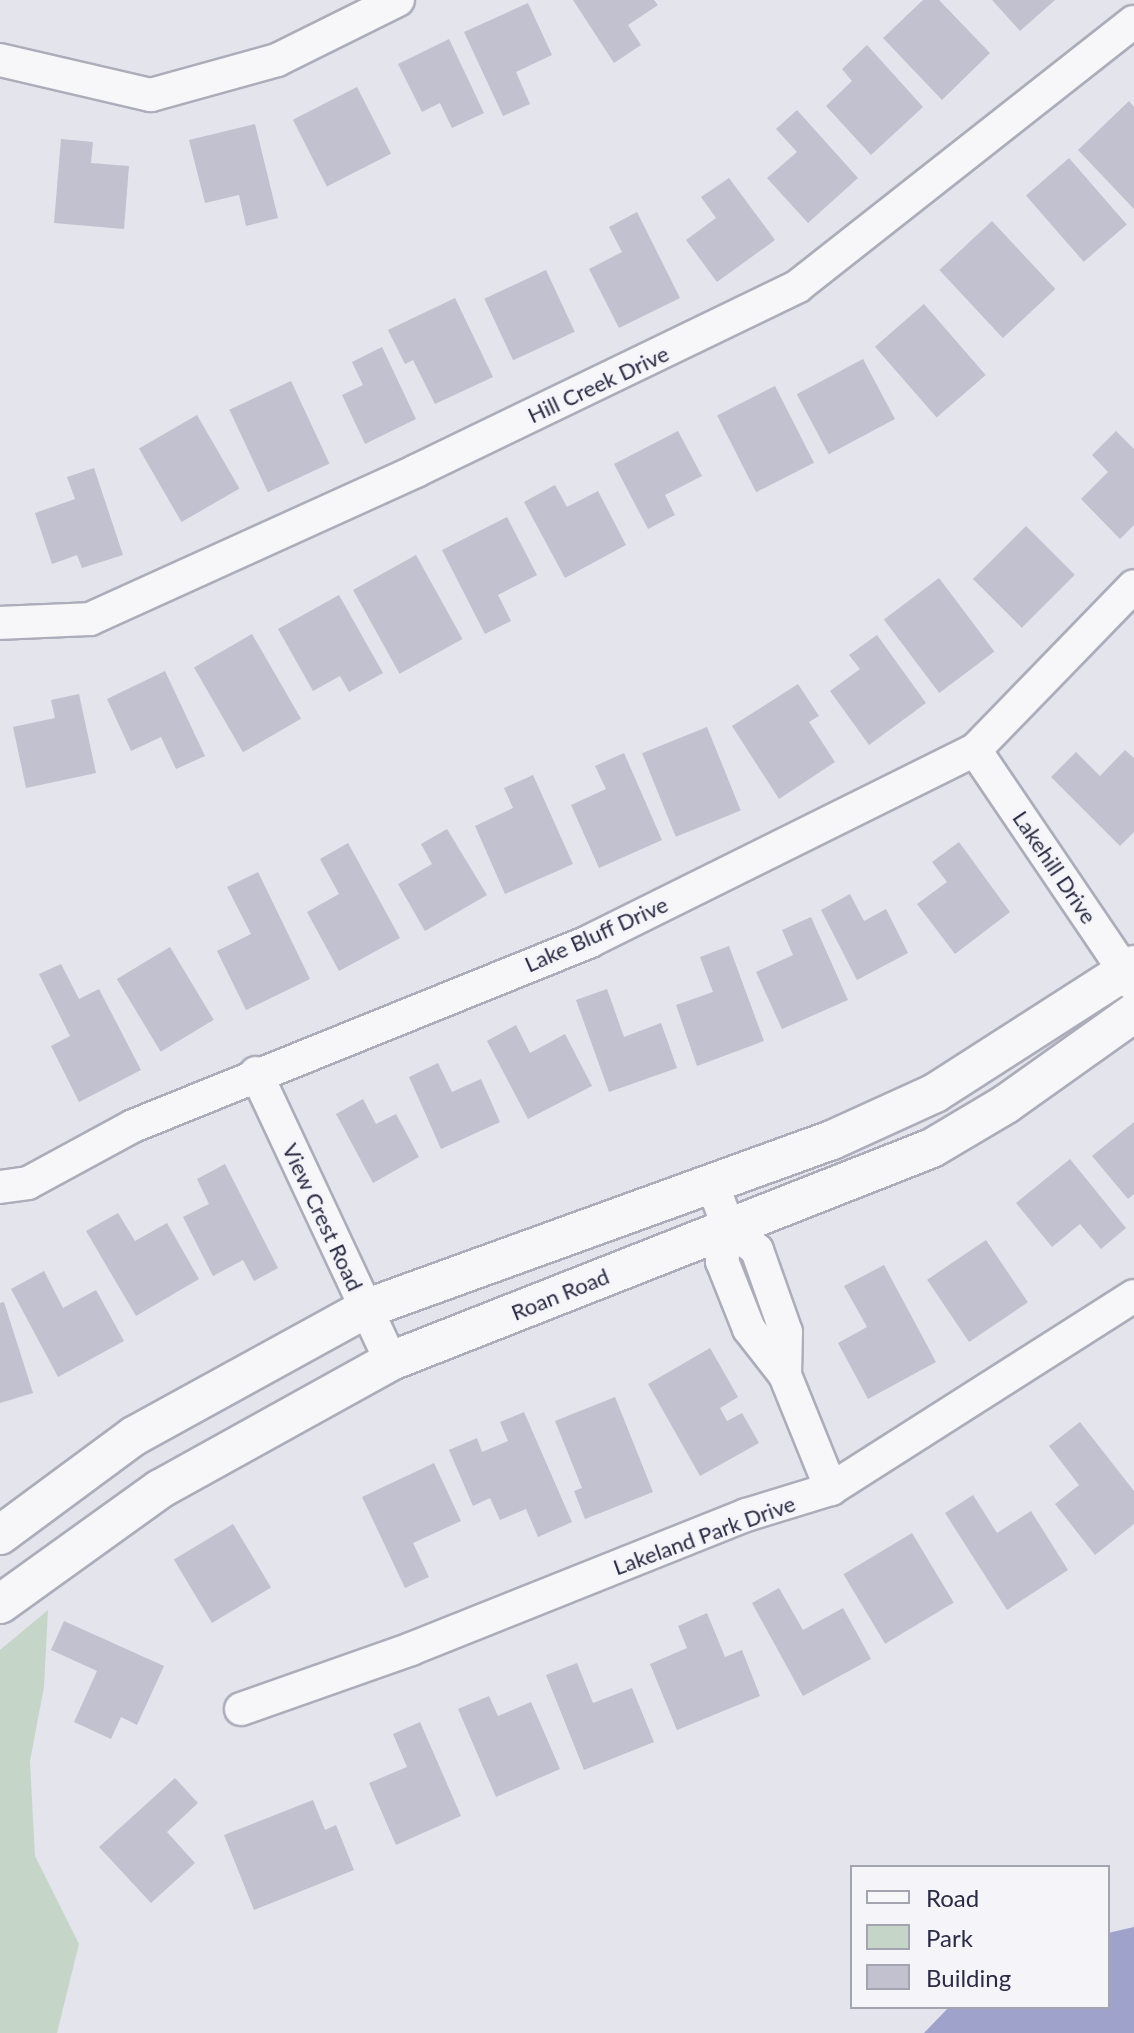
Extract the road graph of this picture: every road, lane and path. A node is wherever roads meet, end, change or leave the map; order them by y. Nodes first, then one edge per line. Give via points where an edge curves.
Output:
1 (398, 0) edge
2 (1134, 22) edge
3 (0, 60) edge
4 (1134, 586) edge
5 (0, 623) edge
6 (975, 750) junction
7 (1131, 974) edge
8 (1134, 1013) edge
9 (256, 1073) junction
10 (712, 1182) junction
11 (0, 1187) edge
12 (728, 1227) junction
13 (1134, 1296) edge
14 (365, 1309) junction
15 (391, 1361) junction
16 (831, 1489) junction
17 (0, 1535) edge
18 (0, 1604) edge
19 (241, 1709) dead end

1 - 3 street via 277,60 151,95
2 - 5 street, Hill Creek Drive via 798,286 416,471 90,619
4 - 6 street, Lake Bluff Drive
6 - 7 street, Lakehill Drive
6 - 9 street, Lake Bluff Drive via 590,941
7 - 10 street via 935,1093 832,1140
8 - 12 street, Roan Road via 1006,1104 932,1148
9 - 11 street, Lake Bluff Drive via 133,1126 28,1183
9 - 14 street, View Crest Road
10 - 12 street
10 - 14 street
12 - 15 street, Roan Road
12 - 16 street via 722,1261 749,1329 785,1375
13 - 16 street, Lakeland Park Drive
14 - 15 street, View Crest Road
14 - 17 street via 134,1436
15 - 18 street, Roan Road via 160,1489
16 - 19 street, Lakeland Park Drive via 746,1515 411,1649

